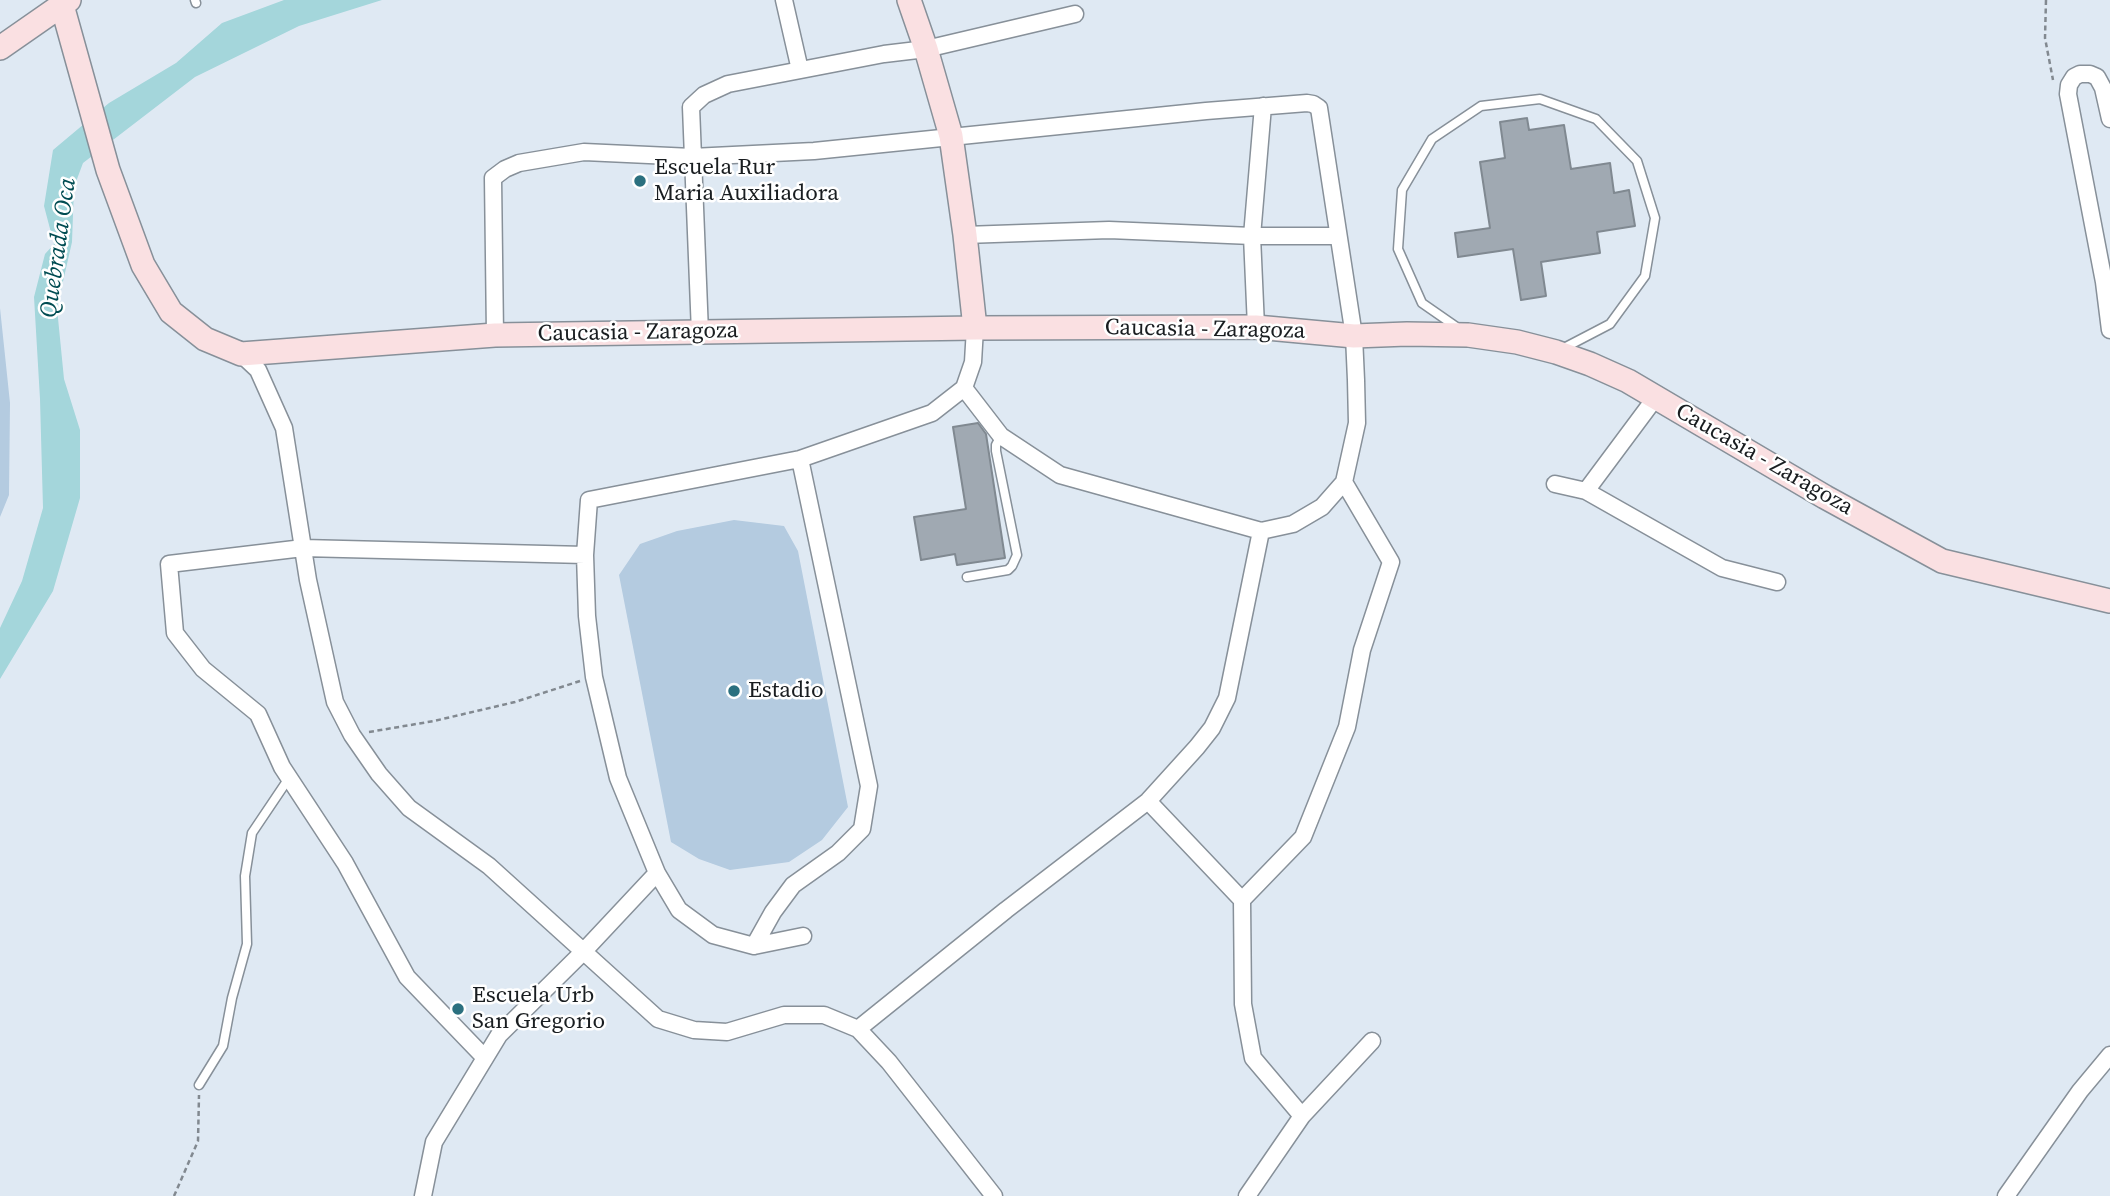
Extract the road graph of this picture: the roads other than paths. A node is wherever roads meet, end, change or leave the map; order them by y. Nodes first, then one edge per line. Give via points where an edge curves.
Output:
1 (784, 0) edge
2 (909, 0) edge
3 (65, 2) edge
4 (1075, 14) dead end
5 (0, 48) edge
6 (926, 50) junction
7 (800, 70) junction
8 (1263, 106) junction
9 (2110, 119) edge
10 (951, 136) junction
11 (692, 157) junction
12 (965, 235) junction
13 (1252, 236) junction
14 (1338, 236) junction
15 (1256, 327) junction
16 (975, 328) junction
17 (2110, 330) edge
18 (700, 333) junction
19 (495, 335) junction
20 (1468, 335) junction
21 (1354, 336) junction
22 (1556, 352) junction
23 (241, 354) junction
24 (964, 388) junction
25 (1657, 397) junction
26 (1001, 436) junction
27 (800, 459) junction
28 (1344, 482) junction
29 (1555, 484) dead end
30 (1586, 491) junction
31 (1261, 531) junction
32 (303, 548) junction
33 (585, 555) junction
34 (967, 577) dead end
35 (1777, 582) dead end
36 (2110, 601) edge
37 (289, 778) junction
38 (1148, 801) junction
39 (657, 873) junction
40 (1242, 900) junction
41 (803, 936) dead end
42 (754, 946) junction
43 (583, 952) junction
44 (858, 1029) junction
45 (1372, 1041) dead end
46 (2110, 1055) edge
47 (485, 1058) junction
48 (200, 1085) road end
49 (1302, 1116) junction
50 (423, 1196) edge
51 (993, 1196) edge
52 (1247, 1196) edge
53 (2006, 1196) edge

1 - 7 street
2 - 6 main road
3 - 5 main road
3 - 23 main road via 108,170 143,265 171,312 205,338
4 - 6 street
6 - 7 street
6 - 10 main road
7 - 11 street via 728,84 704,95 691,107
8 - 10 street
8 - 13 street
8 - 14 street via 1307,103 1319,108
9 - 17 street via 2097,77 2074,77 2068,94
10 - 11 street via 814,151
10 - 12 main road
11 - 18 street
11 - 19 street via 584,152 519,163 493,178
12 - 13 street via 1109,230
12 - 16 main road
13 - 14 street
13 - 15 street
14 - 21 street
15 - 16 main road, Caucasia - Zaragoza
15 - 21 main road, Caucasia - Zaragoza
16 - 18 main road, Caucasia - Zaragoza
16 - 24 street via 973,362
18 - 19 main road, Caucasia - Zaragoza
19 - 23 main road, Caucasia - Zaragoza
20 - 21 main road, Caucasia - Zaragoza
20 - 22 main road, Caucasia - Zaragoza
20 - 22 lane via 1422,303 1398,249 1402,190 1432,139 1471,112 1481,106 1540,99 1596,119 1637,161 1655,218 1645,276 1610,324
21 - 28 street via 1357,423
22 - 25 main road, Caucasia - Zaragoza
23 - 32 street via 258,370 284,428
24 - 26 street
24 - 27 street via 932,413
25 - 30 street
25 - 36 main road, Caucasia - Zaragoza via 1942,561
26 - 31 street via 1060,475
26 - 34 lane via 996,451 1017,555 1008,570
27 - 33 street via 589,500
27 - 42 street via 869,786 862,828 838,853 793,885
28 - 31 street via 1322,507 1293,524
28 - 40 street via 1391,562 1362,650 1347,727 1303,838
29 - 30 street
30 - 35 street via 1722,568
31 - 38 street via 1227,698 1212,728
32 - 33 street
32 - 37 street via 169,564 175,633 203,669 258,714
32 - 43 street via 335,702 379,774 409,808 489,866
33 - 39 street via 594,677 618,778
37 - 47 street via 345,863 407,977
37 - 48 lane via 252,833 245,876 247,944 223,1046
38 - 40 street
38 - 44 street
39 - 42 street via 679,910 713,935
39 - 43 street
40 - 49 street via 1243,1004 1253,1058
41 - 42 street
43 - 44 street via 657,1019 694,1031 727,1032 784,1015 824,1015
43 - 47 street via 499,1035
44 - 51 street
45 - 49 street
46 - 53 street
47 - 50 street via 434,1142
49 - 52 street

